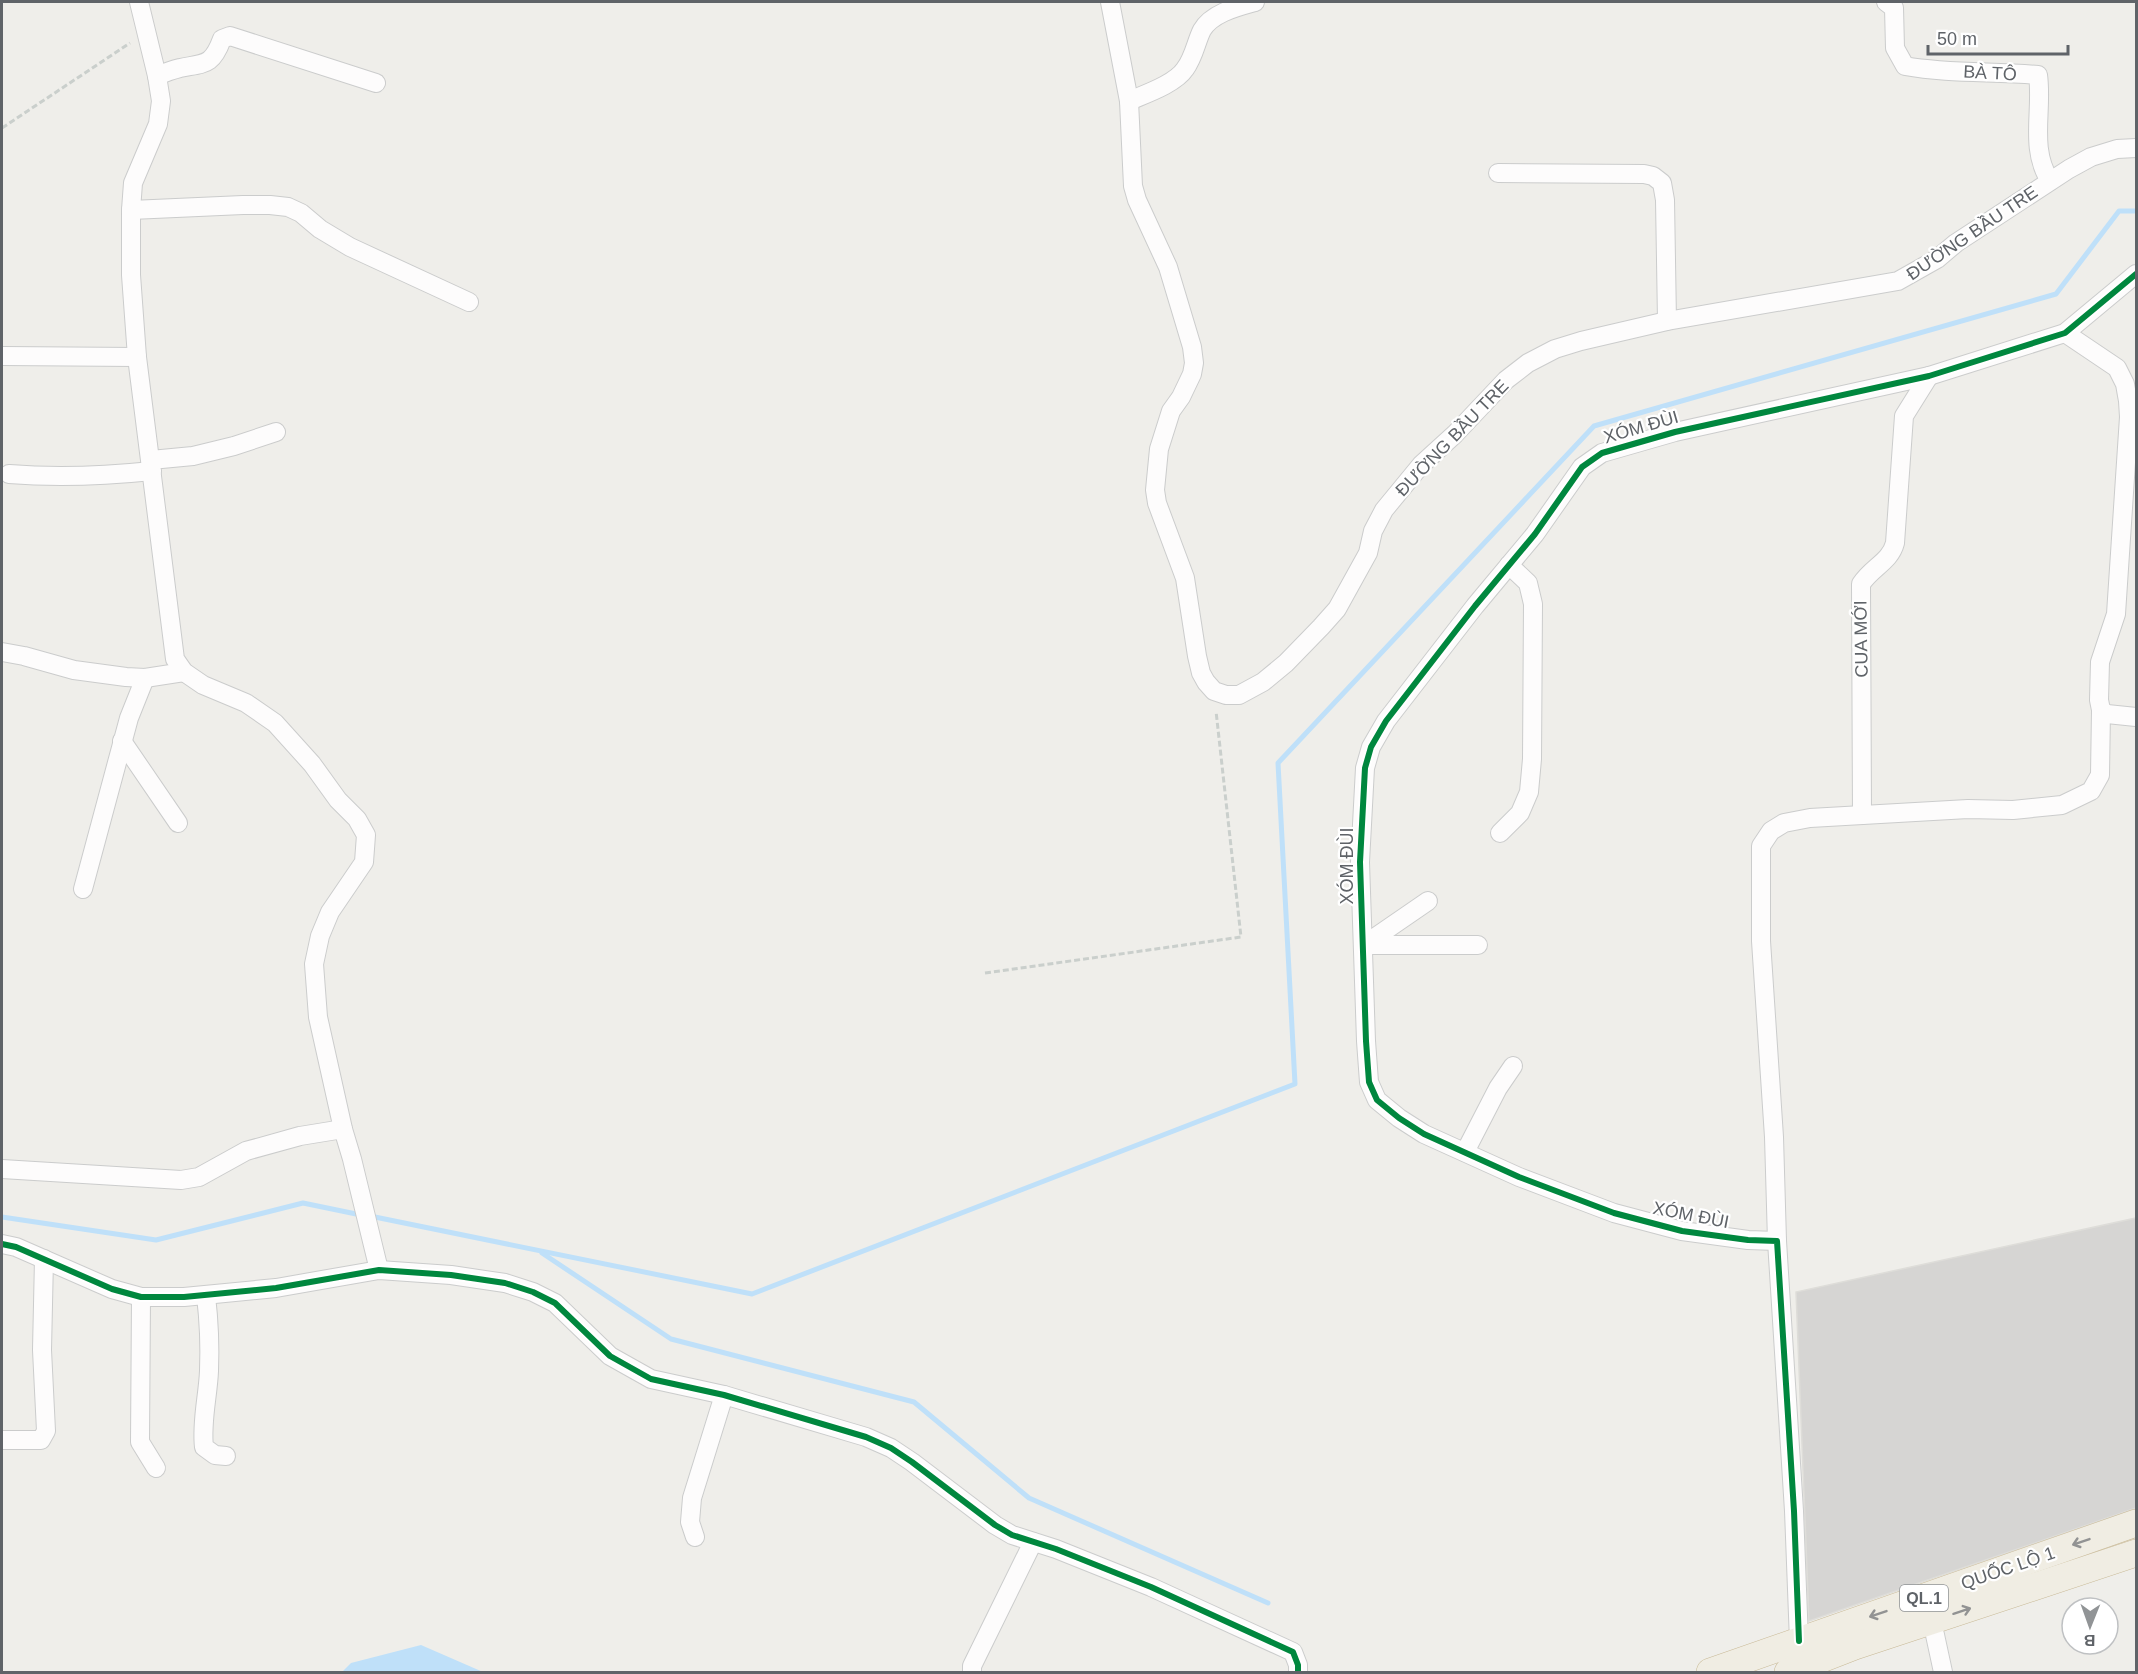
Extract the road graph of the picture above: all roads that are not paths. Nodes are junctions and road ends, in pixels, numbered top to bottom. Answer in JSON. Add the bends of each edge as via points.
{"nodes":[{"id":1,"x":139,"y":2,"type":"edge"},
{"id":2,"x":1110,"y":2,"type":"edge"},
{"id":3,"x":1255,"y":2,"type":"edge"},
{"id":4,"x":1886,"y":2,"type":"edge"},
{"id":5,"x":157,"y":76,"type":"junction"},
{"id":6,"x":376,"y":82,"type":"dead end"},
{"id":7,"x":1129,"y":101,"type":"junction"},
{"id":8,"x":2136,"y":148,"type":"edge"},
{"id":9,"x":1498,"y":173,"type":"dead end"},
{"id":10,"x":2050,"y":181,"type":"junction"},
{"id":11,"x":131,"y":210,"type":"junction"},
{"id":12,"x":2136,"y":274,"type":"edge"},
{"id":13,"x":469,"y":302,"type":"dead end"},
{"id":14,"x":1667,"y":321,"type":"junction"},
{"id":15,"x":2065,"y":333,"type":"junction"},
{"id":16,"x":2,"y":356,"type":"edge"},
{"id":17,"x":137,"y":357,"type":"junction"},
{"id":18,"x":1929,"y":375,"type":"junction"},
{"id":19,"x":276,"y":432,"type":"dead end"},
{"id":20,"x":151,"y":465,"type":"junction"},
{"id":21,"x":9,"y":474,"type":"dead end"},
{"id":22,"x":1509,"y":565,"type":"junction"},
{"id":23,"x":2,"y":652,"type":"edge"},
{"id":24,"x":184,"y":672,"type":"junction"},
{"id":25,"x":145,"y":678,"type":"junction"},
{"id":26,"x":2101,"y":710,"type":"junction"},
{"id":27,"x":2136,"y":717,"type":"edge"},
{"id":28,"x":122,"y":741,"type":"junction"},
{"id":29,"x":1862,"y":815,"type":"junction"},
{"id":30,"x":178,"y":823,"type":"dead end"},
{"id":31,"x":1500,"y":833,"type":"dead end"},
{"id":32,"x":83,"y":889,"type":"dead end"},
{"id":33,"x":1428,"y":901,"type":"dead end"},
{"id":34,"x":1364,"y":945,"type":"junction"},
{"id":35,"x":1478,"y":945,"type":"dead end"},
{"id":36,"x":1514,"y":1066,"type":"dead end"},
{"id":37,"x":343,"y":1129,"type":"junction"},
{"id":38,"x":1466,"y":1152,"type":"junction"},
{"id":39,"x":2,"y":1169,"type":"edge"},
{"id":40,"x":1777,"y":1241,"type":"junction"},
{"id":41,"x":2,"y":1244,"type":"edge"},
{"id":42,"x":44,"y":1259,"type":"junction"},
{"id":43,"x":379,"y":1270,"type":"junction"},
{"id":44,"x":206,"y":1296,"type":"junction"},
{"id":45,"x":141,"y":1297,"type":"junction"},
{"id":46,"x":724,"y":1395,"type":"junction"},
{"id":47,"x":2,"y":1440,"type":"edge"},
{"id":48,"x":226,"y":1456,"type":"dead end"},
{"id":49,"x":156,"y":1468,"type":"dead end"},
{"id":50,"x":2136,"y":1523,"type":"edge"},
{"id":51,"x":695,"y":1537,"type":"dead end"},
{"id":52,"x":1033,"y":1542,"type":"junction"},
{"id":53,"x":2136,"y":1553,"type":"edge"},
{"id":54,"x":1932,"y":1621,"type":"junction"},
{"id":55,"x":1798,"y":1641,"type":"junction"},
{"id":56,"x":972,"y":1672,"type":"edge"},
{"id":57,"x":1298,"y":1672,"type":"edge"},
{"id":58,"x":1710,"y":1672,"type":"edge"},
{"id":59,"x":1788,"y":1672,"type":"edge"},
{"id":60,"x":1942,"y":1672,"type":"edge"}],
"edges":[{"from":1,"to":5,"type":"street"},
{"from":2,"to":7,"type":"street"},
{"from":3,"to":7,"type":"street","via":[[1209,21],[1184,71]]},
{"from":4,"to":10,"type":"street","name":"BÀ TÔ","via":[[1894,8],[1895,48],[1905,66],[2038,75],[2039,152]]},
{"from":5,"to":6,"type":"street","via":[[208,63],[222,39],[230,36]]},
{"from":5,"to":11,"type":"street","via":[[158,124],[133,183]]},
{"from":7,"to":14,"type":"street","name":"ĐƯỜNG BẦU TRE","via":[[1133,186],[1176,289],[1194,363],[1164,429],[1156,465],[1157,503],[1185,578],[1202,673],[1214,691],[1239,695],[1263,682],[1321,627],[1337,609],[1368,554],[1373,531],[1384,510],[1421,465],[1506,380],[1554,349]]},
{"from":8,"to":10,"type":"street","name":"ĐƯỜNG BẦU TRE","via":[[2091,157]]},
{"from":9,"to":14,"type":"street","via":[[1612,173],[1653,176],[1662,183]]},
{"from":10,"to":14,"type":"street","name":"ĐƯỜNG BẦU TRE","via":[[1898,281]]},
{"from":11,"to":13,"type":"street","via":[[288,207],[350,247]]},
{"from":11,"to":17,"type":"street"},
{"from":12,"to":15,"type":"street","name":"XÓM ĐÙI"},
{"from":15,"to":18,"type":"street","name":"XÓM ĐÙI"},
{"from":15,"to":26,"type":"street","via":[[2117,368],[2128,401],[2116,614],[2100,662]]},
{"from":16,"to":17,"type":"street"},
{"from":17,"to":20,"type":"street"},
{"from":18,"to":22,"type":"street","name":"XÓM ĐÙI","via":[[1675,432],[1602,453],[1582,467]]},
{"from":18,"to":29,"type":"street","name":"CUA MỚI","via":[[1904,416],[1892,555],[1861,584]]},
{"from":19,"to":20,"type":"street"},
{"from":20,"to":21,"type":"street","via":[[81,477]]},
{"from":20,"to":24,"type":"street","via":[[175,659]]},
{"from":22,"to":31,"type":"street","via":[[1528,583],[1533,604],[1532,759],[1525,803]]},
{"from":22,"to":34,"type":"street","name":"XÓM ĐÙI","via":[[1386,721],[1371,747],[1365,768],[1360,862]]},
{"from":23,"to":25,"type":"street","via":[[74,670]]},
{"from":24,"to":25,"type":"street"},
{"from":24,"to":37,"type":"street","via":[[202,685],[246,703],[275,723],[357,819],[366,836],[364,862],[330,912],[314,964],[318,1017]]},
{"from":25,"to":28,"type":"street"},
{"from":26,"to":27,"type":"street"},
{"from":26,"to":29,"type":"street","via":[[2100,775],[2091,791],[2062,805]]},
{"from":28,"to":30,"type":"street"},
{"from":28,"to":32,"type":"street"},
{"from":29,"to":40,"type":"street","via":[[1784,823],[1771,831],[1761,846],[1761,941]]},
{"from":33,"to":34,"type":"street"},
{"from":34,"to":35,"type":"street"},
{"from":34,"to":38,"type":"street","name":"XÓM ĐÙI","via":[[1369,1082],[1377,1100],[1424,1134]]},
{"from":36,"to":38,"type":"street","via":[[1498,1088]]},
{"from":37,"to":39,"type":"street","via":[[246,1151],[199,1177],[181,1180]]},
{"from":37,"to":43,"type":"street"},
{"from":38,"to":40,"type":"street","name":"XÓM ĐÙI","via":[[1614,1213],[1682,1231]]},
{"from":40,"to":55,"type":"street"},
{"from":41,"to":42,"type":"street"},
{"from":42,"to":45,"type":"street","via":[[112,1289]]},
{"from":42,"to":47,"type":"street","via":[[42,1350],[46,1431],[41,1440]]},
{"from":43,"to":44,"type":"street"},
{"from":43,"to":46,"type":"street","via":[[472,1278],[533,1292],[555,1303],[610,1356],[632,1370],[651,1379]]},
{"from":44,"to":45,"type":"street"},
{"from":44,"to":48,"type":"street","via":[[210,1339],[204,1447],[215,1455]]},
{"from":45,"to":49,"type":"street","via":[[140,1442]]},
{"from":46,"to":51,"type":"street","via":[[692,1498],[690,1522]]},
{"from":46,"to":52,"type":"street","via":[[891,1448],[995,1524]]},
{"from":50,"to":55,"type":"highway","name":"QUỐC LỘ 1","number":"QL.1","one_way":true},
{"from":52,"to":56,"type":"street"},
{"from":52,"to":57,"type":"street","via":[[1151,1587],[1293,1652]]},
{"from":54,"to":53,"type":"highway","name":"QUỐC LỘ 1","number":"QL.1","one_way":true},
{"from":54,"to":59,"type":"highway","name":"QUỐC LỘ 1","number":"QL.1"},
{"from":54,"to":60,"type":"street"},
{"from":55,"to":58,"type":"highway","name":"QUỐC LỘ 1","number":"QL.1"}]}
